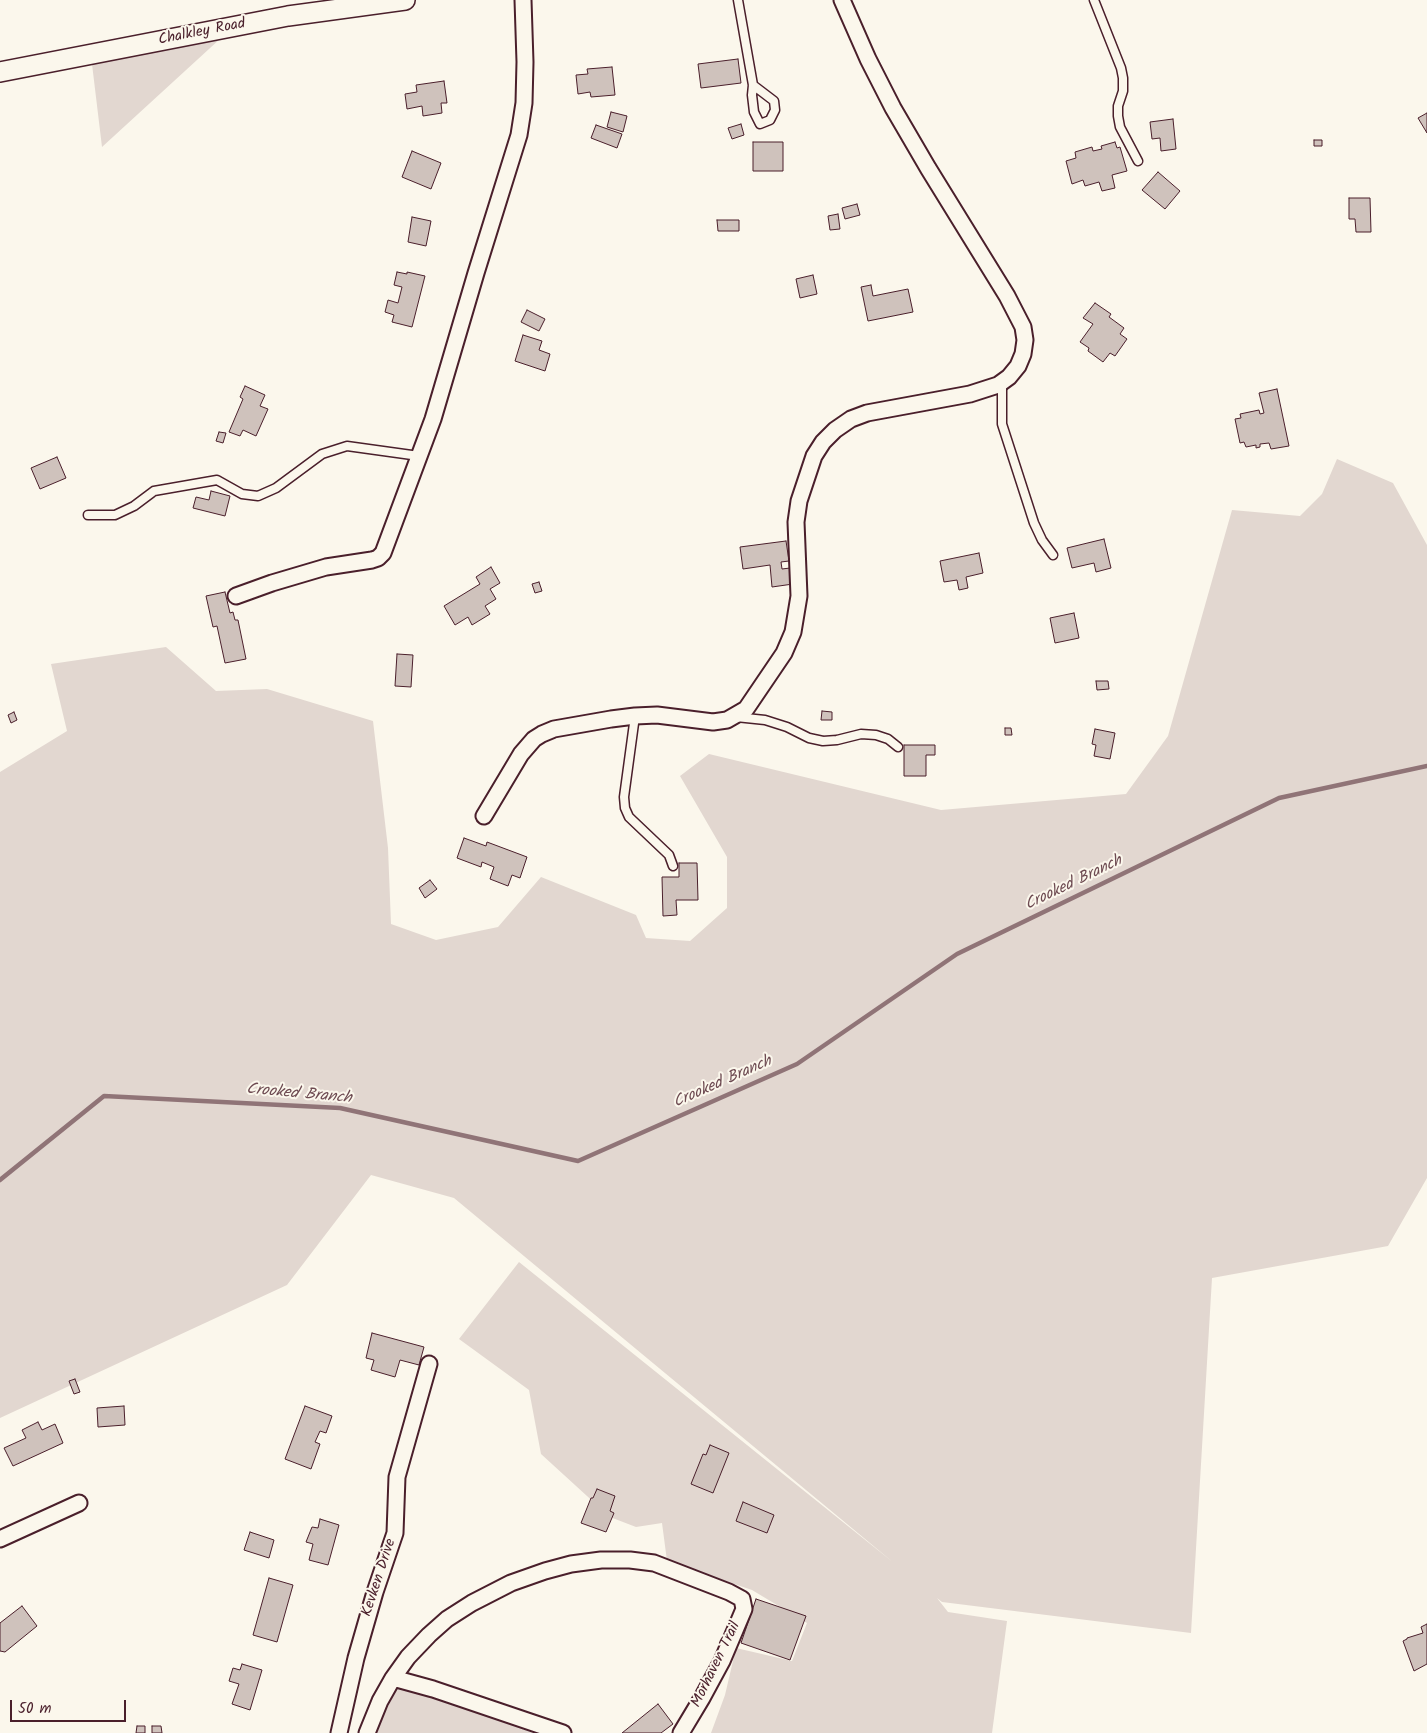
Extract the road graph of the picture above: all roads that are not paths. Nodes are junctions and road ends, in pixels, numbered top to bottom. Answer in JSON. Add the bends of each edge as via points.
{"nodes":[{"id":1,"x":405,"y":0,"type":"edge"},
{"id":2,"x":523,"y":0,"type":"edge"},
{"id":3,"x":738,"y":0,"type":"edge"},
{"id":4,"x":842,"y":0,"type":"edge"},
{"id":5,"x":1094,"y":0,"type":"edge"},
{"id":6,"x":0,"y":72,"type":"edge"},
{"id":7,"x":753,"y":85,"type":"junction"},
{"id":8,"x":1138,"y":161,"type":"dead end"},
{"id":9,"x":1002,"y":382,"type":"junction"},
{"id":10,"x":419,"y":456,"type":"junction"},
{"id":11,"x":88,"y":515,"type":"dead end"},
{"id":12,"x":1054,"y":555,"type":"dead end"},
{"id":13,"x":236,"y":596,"type":"dead end"},
{"id":14,"x":635,"y":716,"type":"junction"},
{"id":15,"x":735,"y":716,"type":"junction"},
{"id":16,"x":898,"y":747,"type":"dead end"},
{"id":17,"x":484,"y":816,"type":"dead end"},
{"id":18,"x":672,"y":866,"type":"dead end"},
{"id":19,"x":429,"y":1364,"type":"dead end"},
{"id":20,"x":79,"y":1503,"type":"dead end"},
{"id":21,"x":0,"y":1540,"type":"edge"},
{"id":22,"x":393,"y":1678,"type":"junction"},
{"id":23,"x":339,"y":1733,"type":"edge"},
{"id":24,"x":367,"y":1733,"type":"edge"},
{"id":25,"x":563,"y":1733,"type":"edge"},
{"id":26,"x":681,"y":1733,"type":"edge"}],
"edges":[{"from":1,"to":6,"type":"street","name":"Chalkley Road","via":[[288,16]]},
{"from":2,"to":10,"type":"street","via":[[526,62],[519,135]]},
{"from":3,"to":7,"type":"lane"},
{"from":4,"to":9,"type":"street","via":[[893,108],[1023,326],[1023,354],[1018,366]]},
{"from":5,"to":8,"type":"lane","via":[[1121,68],[1120,127]]},
{"from":7,"to":7,"type":"lane","via":[[774,101],[775,110],[770,120],[760,124],[754,112]]},
{"from":9,"to":12,"type":"lane","via":[[1002,424],[1034,523]]},
{"from":9,"to":15,"type":"street","via":[[965,395],[867,413],[846,422],[823,442],[814,456],[799,501],[796,522],[800,596],[793,632],[784,653],[746,709]]},
{"from":10,"to":11,"type":"lane","via":[[346,446],[322,454],[276,488],[258,496],[242,494],[217,480],[154,491],[115,515]]},
{"from":10,"to":13,"type":"street","via":[[383,553],[378,558],[326,567]]},
{"from":14,"to":15,"type":"street","via":[[658,715],[713,722]]},
{"from":14,"to":17,"type":"street","via":[[554,729],[534,739],[521,754]]},
{"from":14,"to":18,"type":"lane","via":[[625,808],[629,817],[669,855]]},
{"from":15,"to":16,"type":"lane","via":[[765,720],[823,741],[861,734],[876,735]]},
{"from":19,"to":23,"type":"street","name":"Kevken Drive","via":[[396,1477],[395,1533],[374,1592]]},
{"from":20,"to":21,"type":"street"},
{"from":22,"to":24,"type":"street","name":"Morhaven Trail"},
{"from":22,"to":25,"type":"street"},
{"from":22,"to":26,"type":"street","name":"Morhaven Trail","via":[[408,1657],[448,1619],[511,1584],[571,1564],[601,1560],[654,1563],[729,1592],[742,1599],[744,1604],[722,1661]]}]}
